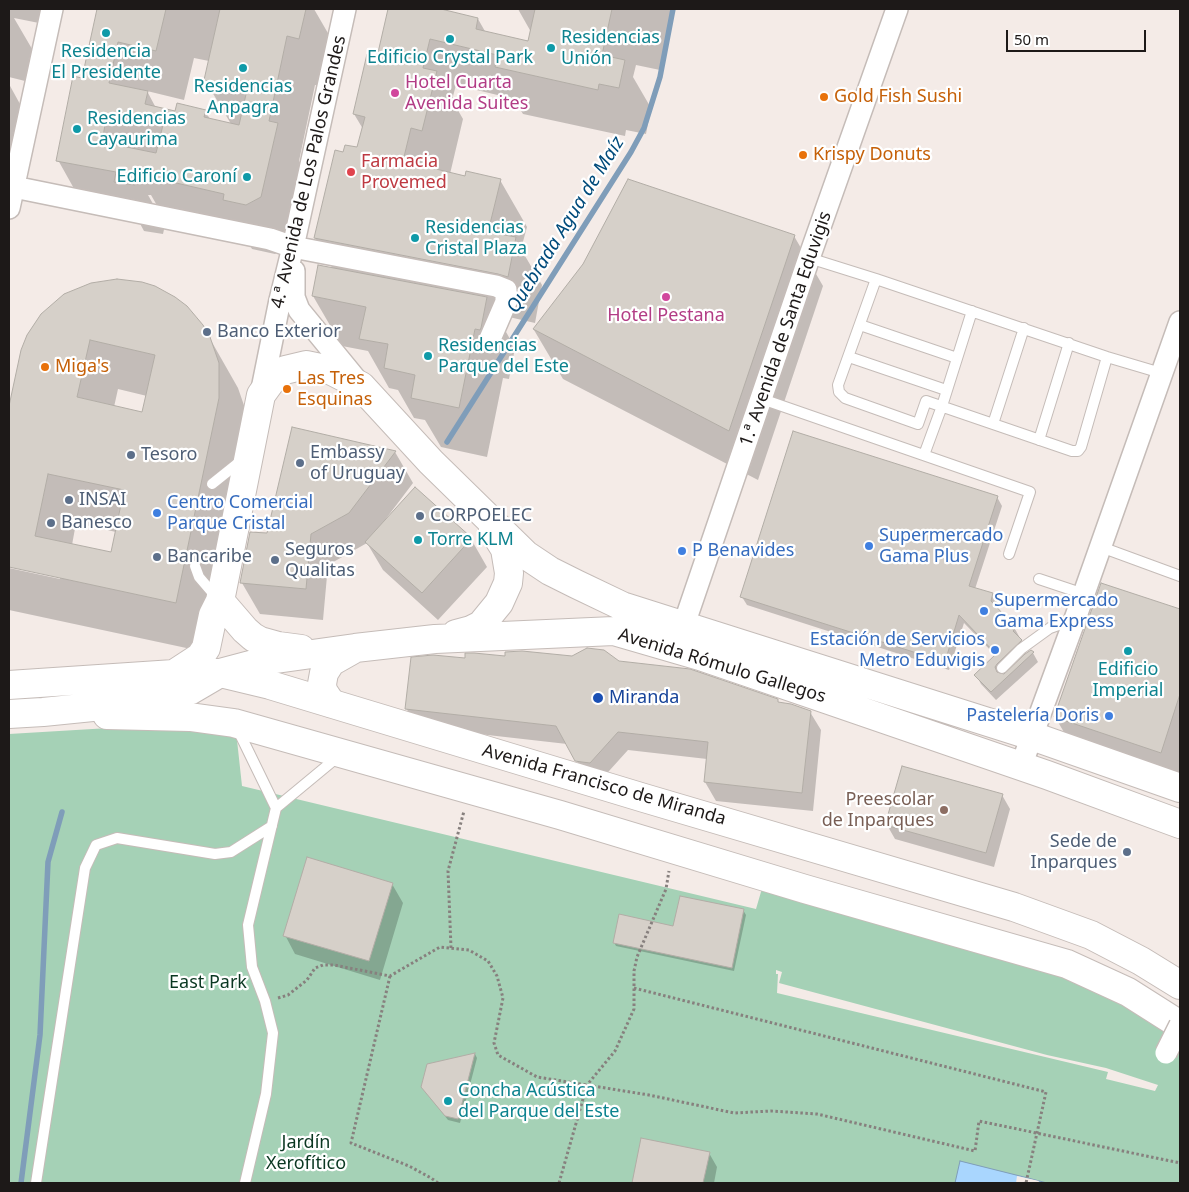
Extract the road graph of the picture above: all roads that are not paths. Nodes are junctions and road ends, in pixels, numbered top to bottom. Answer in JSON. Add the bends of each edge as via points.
{"nodes":[{"id":1,"x":52,"y":9,"type":"edge"},
{"id":2,"x":345,"y":9,"type":"edge"},
{"id":3,"x":897,"y":9,"type":"edge"},
{"id":4,"x":11,"y":186,"type":"edge"},
{"id":5,"x":9,"y":208,"type":"edge"},
{"id":6,"x":293,"y":247,"type":"junction"},
{"id":7,"x":809,"y":258,"type":"junction"},
{"id":8,"x":876,"y":278,"type":"junction"},
{"id":9,"x":972,"y":311,"type":"junction"},
{"id":10,"x":1180,"y":322,"type":"edge"},
{"id":11,"x":860,"y":325,"type":"junction"},
{"id":12,"x":1024,"y":328,"type":"junction"},
{"id":13,"x":490,"y":339,"type":"dead end"},
{"id":14,"x":1069,"y":342,"type":"junction"},
{"id":15,"x":849,"y":357,"type":"junction"},
{"id":16,"x":1108,"y":357,"type":"junction"},
{"id":17,"x":957,"y":358,"type":"junction"},
{"id":18,"x":1162,"y":373,"type":"junction"},
{"id":19,"x":361,"y":386,"type":"junction"},
{"id":20,"x":946,"y":390,"type":"junction"},
{"id":21,"x":261,"y":395,"type":"junction"},
{"id":22,"x":762,"y":399,"type":"junction"},
{"id":23,"x":942,"y":406,"type":"junction"},
{"id":24,"x":993,"y":424,"type":"junction"},
{"id":25,"x":1039,"y":440,"type":"junction"},
{"id":26,"x":248,"y":455,"type":"junction"},
{"id":27,"x":924,"y":455,"type":"junction"},
{"id":28,"x":212,"y":484,"type":"dead end"},
{"id":29,"x":471,"y":502,"type":"junction"},
{"id":30,"x":1101,"y":547,"type":"junction"},
{"id":31,"x":1009,"y":554,"type":"dead end"},
{"id":32,"x":196,"y":566,"type":"dead end"},
{"id":33,"x":1180,"y":576,"type":"edge"},
{"id":34,"x":1039,"y":579,"type":"dead end"},
{"id":35,"x":1084,"y":594,"type":"junction"},
{"id":36,"x":220,"y":601,"type":"junction"},
{"id":37,"x":1075,"y":619,"type":"junction"},
{"id":38,"x":680,"y":637,"type":"junction"},
{"id":39,"x":435,"y":639,"type":"junction"},
{"id":40,"x":355,"y":648,"type":"junction"},
{"id":41,"x":1002,"y":668,"type":"dead end"},
{"id":42,"x":220,"y":673,"type":"junction"},
{"id":43,"x":174,"y":674,"type":"junction"},
{"id":44,"x":9,"y":685,"type":"edge"},
{"id":45,"x":331,"y":703,"type":"junction"},
{"id":46,"x":43,"y":712,"type":"junction"},
{"id":47,"x":9,"y":714,"type":"edge"},
{"id":48,"x":234,"y":723,"type":"junction"},
{"id":49,"x":1032,"y":736,"type":"junction"},
{"id":50,"x":343,"y":753,"type":"junction"},
{"id":51,"x":1020,"y":766,"type":"junction"},
{"id":52,"x":1180,"y":788,"type":"edge"},
{"id":53,"x":276,"y":808,"type":"junction"},
{"id":54,"x":1180,"y":824,"type":"edge"},
{"id":55,"x":272,"y":826,"type":"junction"},
{"id":56,"x":1180,"y":985,"type":"edge"},
{"id":57,"x":1180,"y":1025,"type":"edge"},
{"id":58,"x":1166,"y":1052,"type":"dead end"},
{"id":59,"x":36,"y":1183,"type":"edge"},
{"id":60,"x":245,"y":1183,"type":"edge"}],
"edges":[{"from":1,"to":4,"type":"street"},
{"from":2,"to":6,"type":"street","name":"4.ª Avenida de Los Palos Grandes"},
{"from":3,"to":7,"type":"street","name":"1.ª Avenida de Santa Eduvigis"},
{"from":4,"to":5,"type":"street"},
{"from":4,"to":6,"type":"street","via":[[270,239]]},
{"from":6,"to":13,"type":"street","via":[[506,290],[506,302]]},
{"from":6,"to":19,"type":"street","via":[[294,297],[299,310]]},
{"from":6,"to":21,"type":"street","name":"4.ª Avenida de Los Palos Grandes"},
{"from":7,"to":8,"type":"lane"},
{"from":7,"to":22,"type":"street","name":"1.ª Avenida de Santa Eduvigis"},
{"from":8,"to":9,"type":"lane"},
{"from":8,"to":11,"type":"lane"},
{"from":9,"to":12,"type":"lane"},
{"from":9,"to":17,"type":"lane"},
{"from":10,"to":18,"type":"street"},
{"from":11,"to":15,"type":"lane"},
{"from":11,"to":17,"type":"lane"},
{"from":12,"to":14,"type":"lane"},
{"from":12,"to":24,"type":"lane"},
{"from":14,"to":16,"type":"lane"},
{"from":14,"to":25,"type":"lane"},
{"from":15,"to":20,"type":"lane"},
{"from":15,"to":23,"type":"lane","via":[[838,385],[845,398],[918,424],[926,401]]},
{"from":16,"to":18,"type":"lane"},
{"from":16,"to":25,"type":"lane","via":[[1078,451]]},
{"from":17,"to":20,"type":"lane"},
{"from":18,"to":30,"type":"street"},
{"from":19,"to":21,"type":"main road","name":"4.ª Avenida de Los Palos Grandes","via":[[330,370],[306,365],[285,370],[274,377]]},
{"from":19,"to":29,"type":"main road","name":"Avenida Rómulo Gallegos"},
{"from":20,"to":23,"type":"lane"},
{"from":21,"to":26,"type":"main road","name":"4.ª Avenida de Los Palos Grandes"},
{"from":22,"to":27,"type":"lane"},
{"from":22,"to":38,"type":"street","name":"1.ª Avenida de Santa Eduvigis"},
{"from":23,"to":24,"type":"lane"},
{"from":23,"to":27,"type":"lane"},
{"from":24,"to":25,"type":"lane"},
{"from":26,"to":28,"type":"lane"},
{"from":26,"to":36,"type":"main road","name":"4.ª Avenida de Los Palos Grandes"},
{"from":27,"to":31,"type":"lane","via":[[1030,492]]},
{"from":29,"to":38,"type":"main road","name":"Avenida Rómulo Gallegos","via":[[526,554],[550,571]]},
{"from":29,"to":39,"type":"main road","via":[[505,549],[508,583],[499,603],[481,625]]},
{"from":30,"to":33,"type":"lane"},
{"from":30,"to":35,"type":"street"},
{"from":32,"to":36,"type":"lane","via":[[200,577]]},
{"from":34,"to":35,"type":"lane"},
{"from":35,"to":37,"type":"street"},
{"from":36,"to":40,"type":"main road","via":[[245,630],[260,641],[304,649]]},
{"from":36,"to":43,"type":"main road","name":"4.ª Avenida de Los Palos Grandes","via":[[213,615],[206,648],[193,663]]},
{"from":37,"to":41,"type":"lane","via":[[1050,628]]},
{"from":37,"to":49,"type":"street"},
{"from":38,"to":39,"type":"main road","name":"Avenida Rómulo Gallegos","via":[[614,631]]},
{"from":38,"to":49,"type":"main road","name":"Avenida Rómulo Gallegos"},
{"from":38,"to":51,"type":"main road","name":"Avenida Rómulo Gallegos"},
{"from":39,"to":40,"type":"main road","name":"Avenida Rómulo Gallegos"},
{"from":40,"to":42,"type":"main road","name":"Avenida Rómulo Gallegos","via":[[269,660]]},
{"from":40,"to":45,"type":"main road","via":[[331,662],[324,673],[323,691]]},
{"from":42,"to":43,"type":"main road","name":"Avenida Francisco de Miranda"},
{"from":42,"to":45,"type":"main road","name":"Avenida Francisco de Miranda"},
{"from":42,"to":46,"type":"main road","name":"Avenida Rómulo Gallegos","via":[[191,690],[162,700]]},
{"from":43,"to":44,"type":"main road","name":"Avenida Francisco de Miranda"},
{"from":45,"to":56,"type":"main road","name":"Avenida Francisco de Miranda","via":[[1014,907],[1091,935]]},
{"from":46,"to":47,"type":"main road"},
{"from":46,"to":48,"type":"main road","via":[[190,717]]},
{"from":48,"to":50,"type":"main road"},
{"from":48,"to":53,"type":"lane"},
{"from":49,"to":51,"type":"street"},
{"from":49,"to":52,"type":"main road","name":"Avenida Rómulo Gallegos"},
{"from":50,"to":53,"type":"lane"},
{"from":50,"to":57,"type":"main road","via":[[1067,964],[1128,992]]},
{"from":51,"to":54,"type":"main road","name":"Avenida Rómulo Gallegos"},
{"from":53,"to":55,"type":"lane"},
{"from":55,"to":59,"type":"lane","via":[[231,852],[215,854],[117,838],[96,845],[85,868]]},
{"from":55,"to":60,"type":"lane","via":[[248,925],[252,967],[273,1033],[266,1094]]},
{"from":57,"to":58,"type":"street","bridge":true}]}
